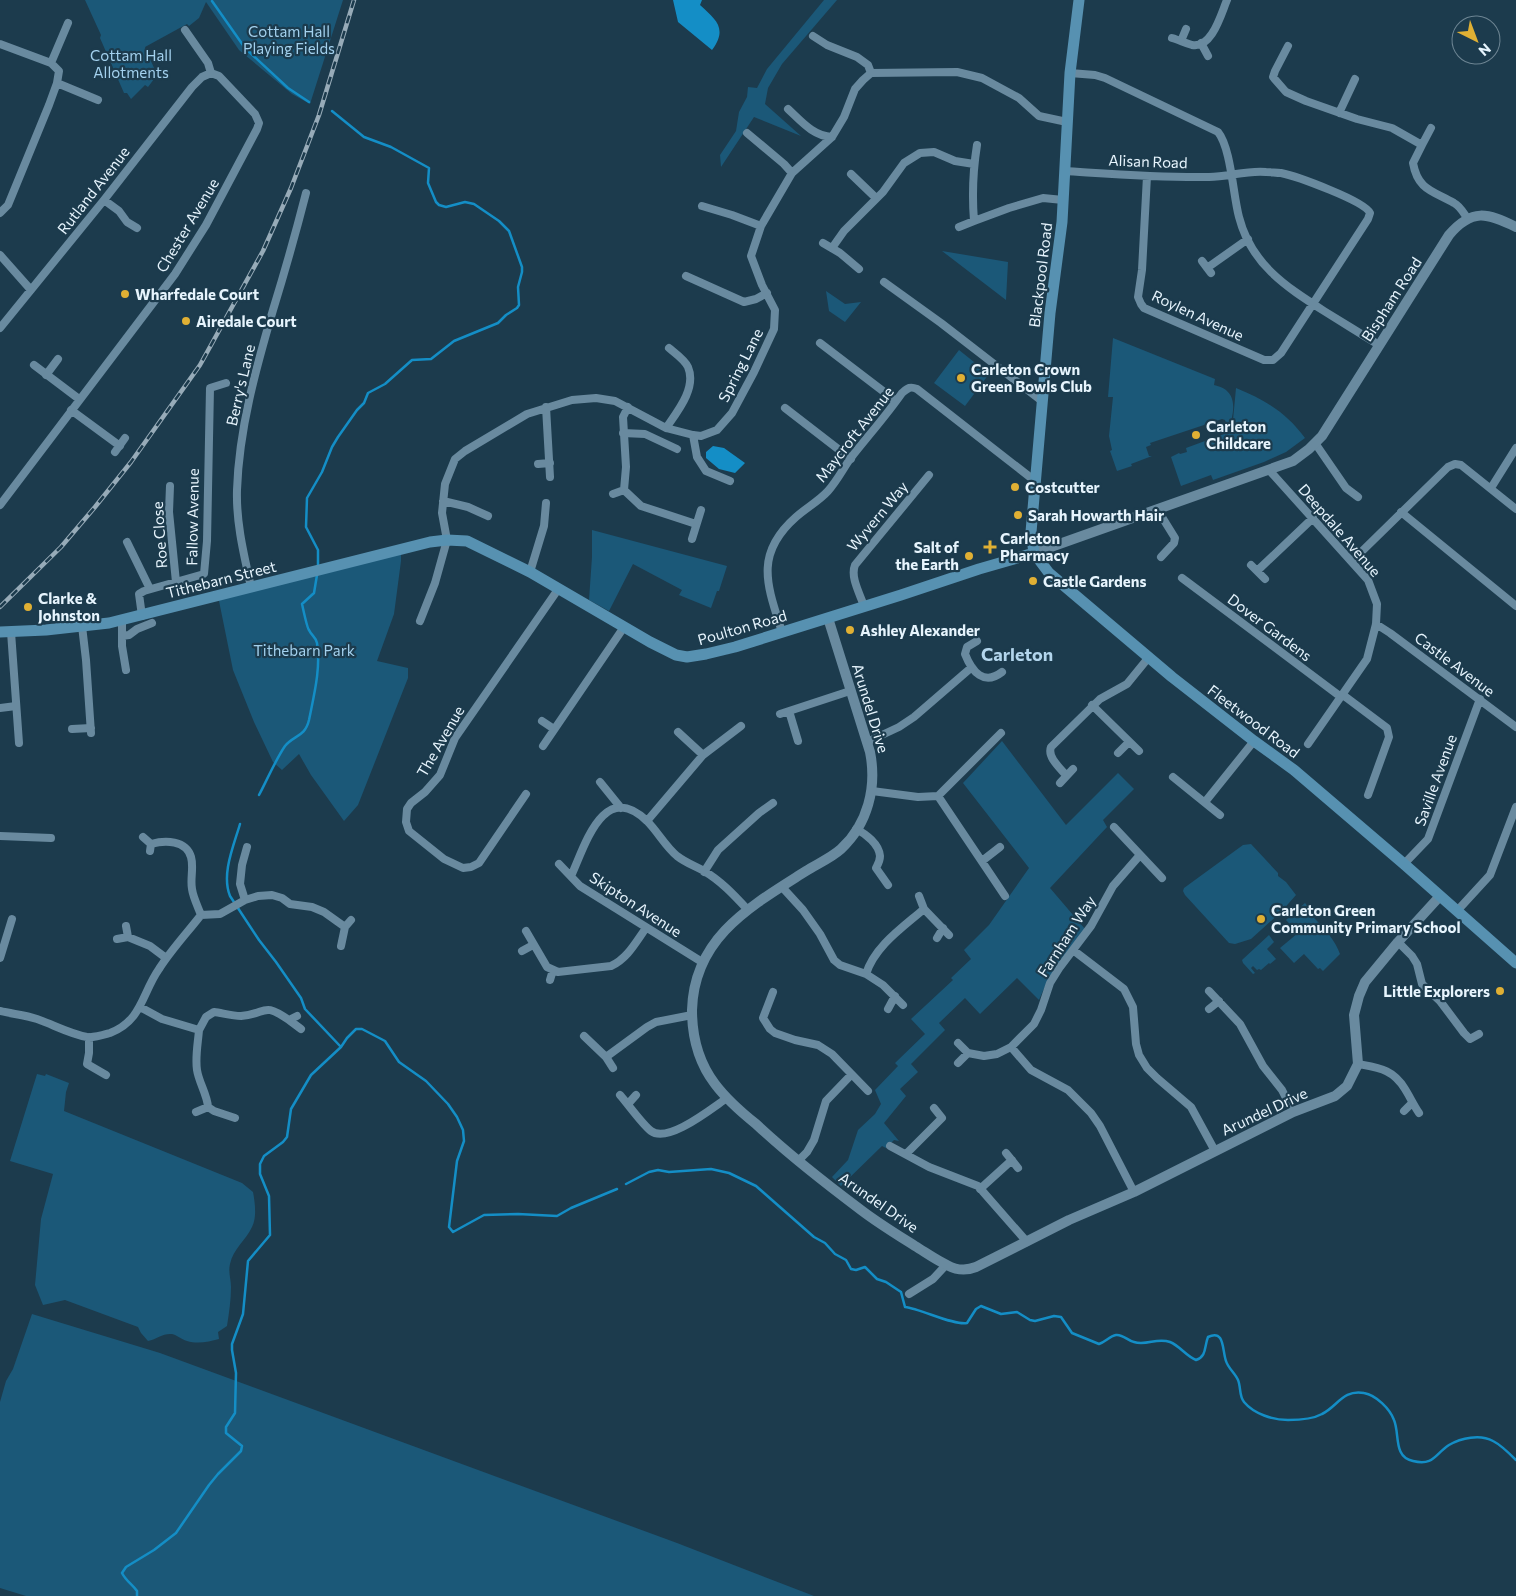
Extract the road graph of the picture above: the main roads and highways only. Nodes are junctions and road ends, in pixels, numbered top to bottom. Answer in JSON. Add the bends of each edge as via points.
{"nodes":[{"id":1,"x":1079,"y":0,"type":"edge"},
{"id":2,"x":448,"y":540,"type":"joint"},
{"id":3,"x":1034,"y":553,"type":"junction"},
{"id":4,"x":5,"y":632,"type":"edge"},
{"id":5,"x":1516,"y":963,"type":"edge"}],
"edges":[{"from":1,"to":3,"type":"main road","name":"Blackpool Road","via":[[1030,532]]},
{"from":2,"to":3,"type":"main road","name":"Poulton Road","via":[[467,541],[559,588],[650,642],[676,655],[687,656],[735,647]]},
{"from":2,"to":4,"type":"main road","name":"Tithebarn Street","via":[[109,623]]},
{"from":3,"to":5,"type":"main road","name":"Fleetwood Road","via":[[1050,573],[1172,677],[1294,770]]}]}
